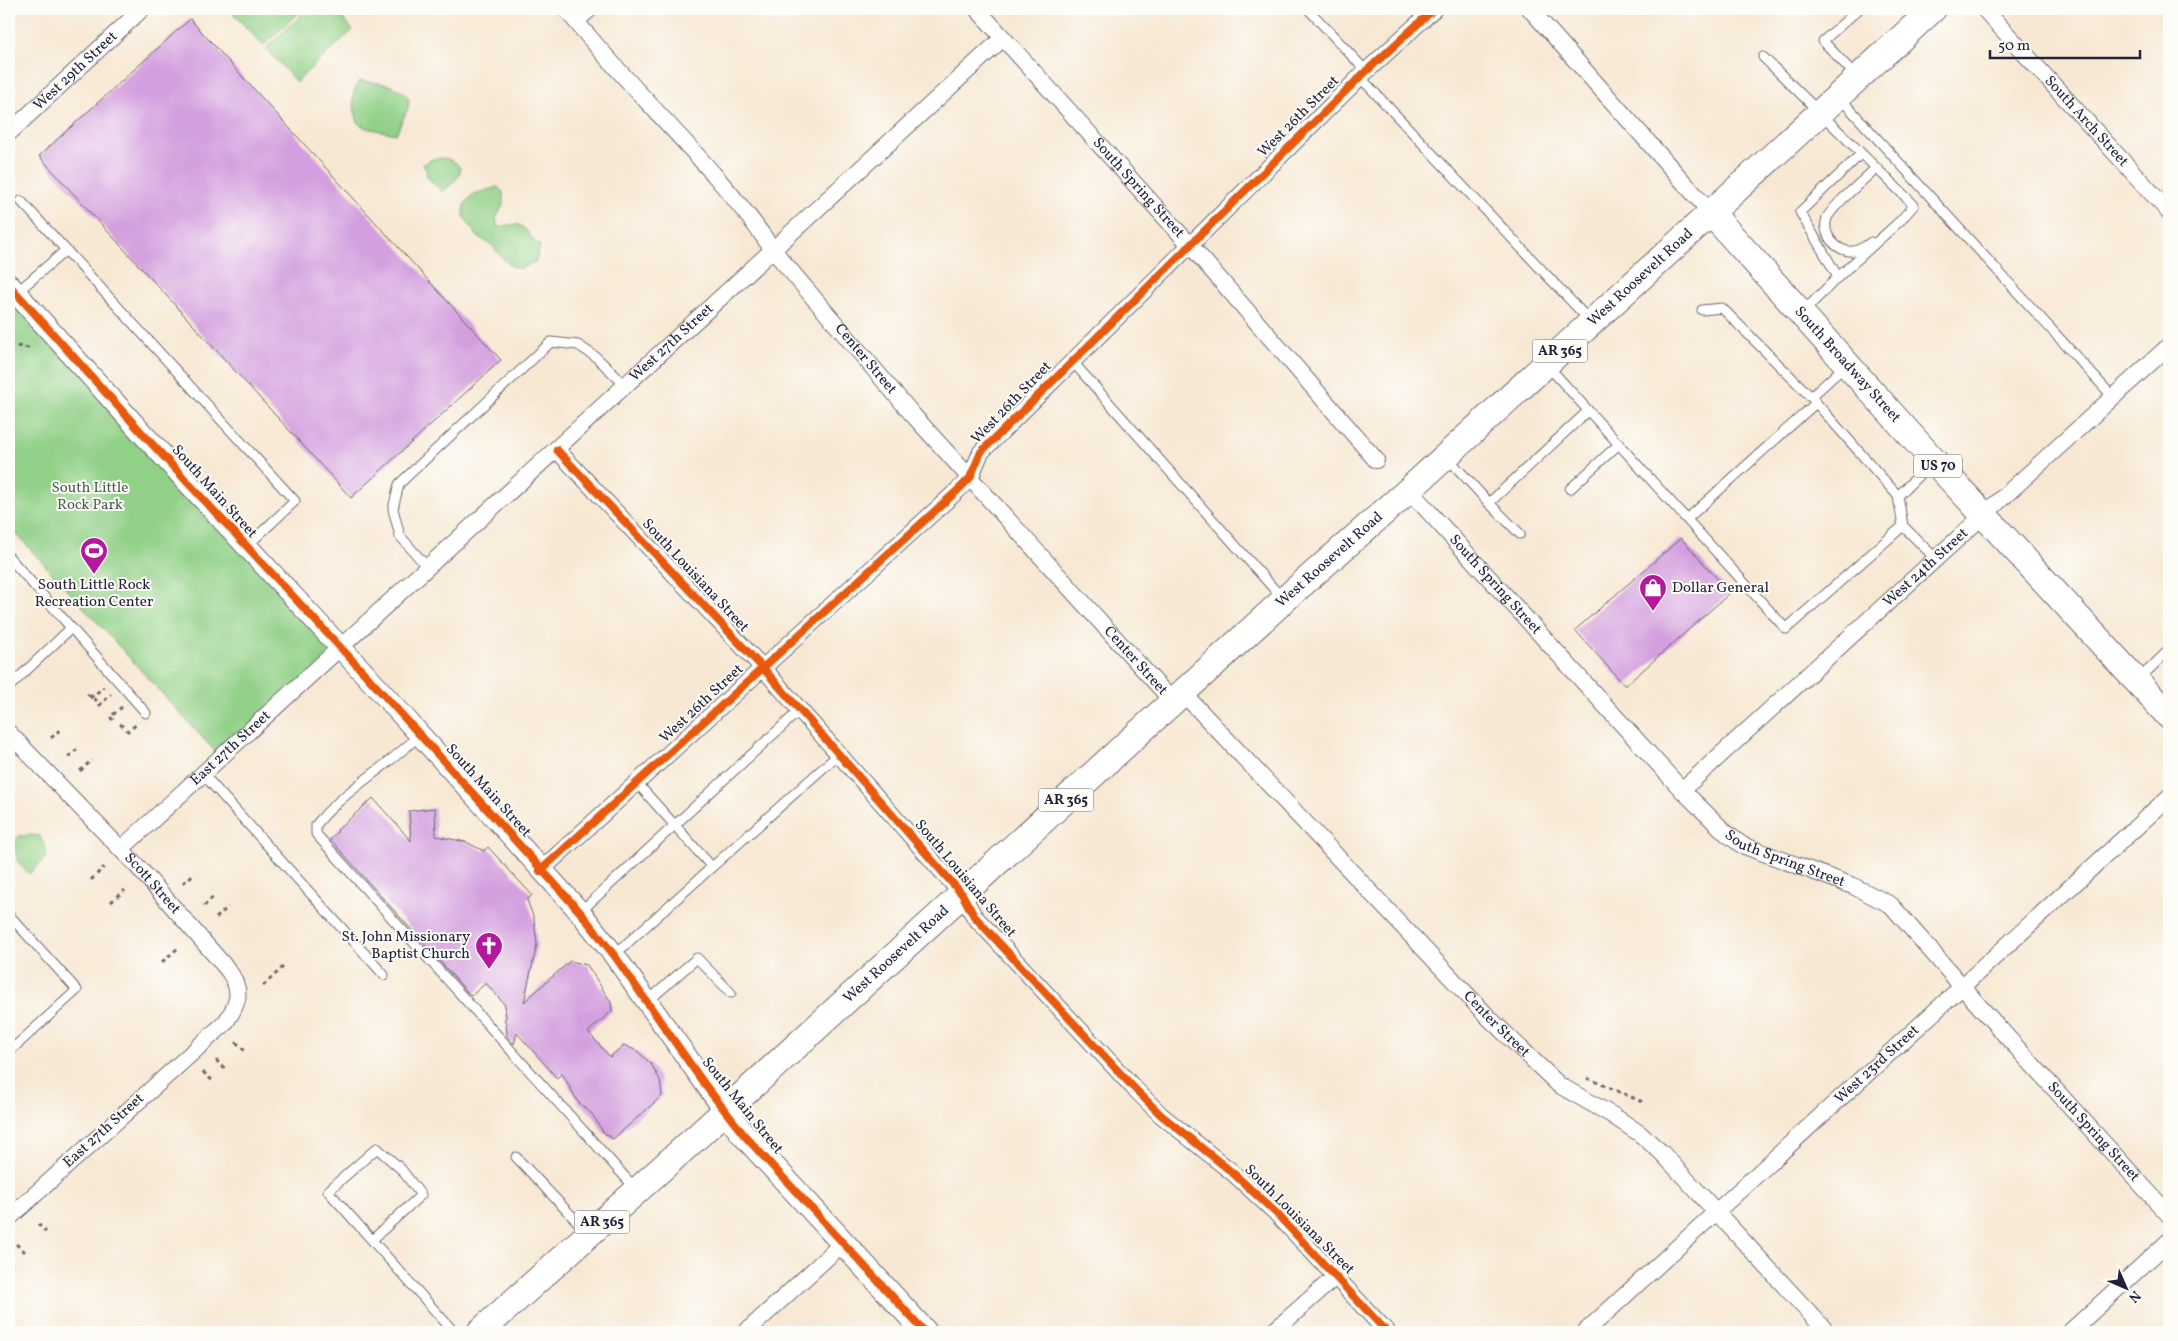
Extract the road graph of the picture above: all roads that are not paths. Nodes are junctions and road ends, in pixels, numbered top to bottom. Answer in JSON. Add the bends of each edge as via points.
{"nodes":[{"id":1,"x":142,"y":9,"type":"edge"},
{"id":2,"x":590,"y":9,"type":"edge"},
{"id":3,"x":977,"y":9,"type":"edge"},
{"id":4,"x":1308,"y":9,"type":"edge"},
{"id":5,"x":1434,"y":9,"type":"edge"},
{"id":6,"x":1530,"y":9,"type":"edge"},
{"id":7,"x":1859,"y":9,"type":"edge"},
{"id":8,"x":1984,"y":9,"type":"edge"},
{"id":9,"x":1925,"y":11,"type":"edge"},
{"id":10,"x":571,"y":15,"type":"edge"},
{"id":11,"x":1003,"y":38,"type":"junction"},
{"id":12,"x":1763,"y":57,"type":"dead end"},
{"id":13,"x":1363,"y":74,"type":"junction"},
{"id":14,"x":1858,"y":77,"type":"junction"},
{"id":15,"x":1838,"y":95,"type":"junction"},
{"id":16,"x":1818,"y":113,"type":"junction"},
{"id":17,"x":9,"y":132,"type":"edge"},
{"id":18,"x":1861,"y":154,"type":"junction"},
{"id":19,"x":1876,"y":168,"type":"junction"},
{"id":20,"x":1926,"y":193,"type":"junction"},
{"id":21,"x":21,"y":202,"type":"dead end"},
{"id":22,"x":1914,"y":206,"type":"junction"},
{"id":23,"x":2169,"y":212,"type":"edge"},
{"id":24,"x":1711,"y":213,"type":"junction"},
{"id":25,"x":1901,"y":220,"type":"junction"},
{"id":26,"x":1190,"y":244,"type":"junction"},
{"id":27,"x":66,"y":250,"type":"junction"},
{"id":28,"x":773,"y":250,"type":"junction"},
{"id":29,"x":1838,"y":277,"type":"junction"},
{"id":30,"x":12,"y":289,"type":"edge"},
{"id":31,"x":1702,"y":310,"type":"dead end"},
{"id":32,"x":1802,"y":313,"type":"junction"},
{"id":33,"x":1591,"y":322,"type":"junction"},
{"id":34,"x":2169,"y":346,"type":"edge"},
{"id":35,"x":1072,"y":361,"type":"junction"},
{"id":36,"x":1546,"y":364,"type":"junction"},
{"id":37,"x":1847,"y":364,"type":"junction"},
{"id":38,"x":626,"y":386,"type":"junction"},
{"id":39,"x":2113,"y":397,"type":"junction"},
{"id":40,"x":1813,"y":400,"type":"junction"},
{"id":41,"x":1588,"y":411,"type":"junction"},
{"id":42,"x":1619,"y":444,"type":"junction"},
{"id":43,"x":557,"y":450,"type":"junction"},
{"id":44,"x":1445,"y":455,"type":"junction"},
{"id":45,"x":1376,"y":460,"type":"dead end"},
{"id":46,"x":1934,"y":461,"type":"junction"},
{"id":47,"x":970,"y":478,"type":"junction"},
{"id":48,"x":1570,"y":489,"type":"dead end"},
{"id":49,"x":1409,"y":490,"type":"junction"},
{"id":50,"x":1898,"y":496,"type":"junction"},
{"id":51,"x":1489,"y":503,"type":"junction"},
{"id":52,"x":1985,"y":515,"type":"junction"},
{"id":53,"x":1687,"y":519,"type":"junction"},
{"id":54,"x":1903,"y":526,"type":"junction"},
{"id":55,"x":1520,"y":534,"type":"dead end"},
{"id":56,"x":246,"y":547,"type":"junction"},
{"id":57,"x":9,"y":557,"type":"edge"},
{"id":58,"x":1936,"y":560,"type":"junction"},
{"id":59,"x":428,"y":568,"type":"junction"},
{"id":60,"x":1284,"y":600,"type":"junction"},
{"id":61,"x":72,"y":628,"type":"junction"},
{"id":62,"x":340,"y":649,"type":"junction"},
{"id":63,"x":2169,"y":650,"type":"edge"},
{"id":64,"x":762,"y":668,"type":"junction"},
{"id":65,"x":2138,"y":680,"type":"junction"},
{"id":66,"x":9,"y":687,"type":"edge"},
{"id":67,"x":1178,"y":698,"type":"junction"},
{"id":68,"x":800,"y":710,"type":"junction"},
{"id":69,"x":146,"y":713,"type":"dead end"},
{"id":70,"x":2169,"y":716,"type":"edge"},
{"id":71,"x":9,"y":733,"type":"edge"},
{"id":72,"x":419,"y":735,"type":"junction"},
{"id":73,"x":839,"y":754,"type":"junction"},
{"id":74,"x":202,"y":774,"type":"junction"},
{"id":75,"x":637,"y":783,"type":"junction"},
{"id":76,"x":1682,"y":790,"type":"junction"},
{"id":77,"x":2169,"y":798,"type":"edge"},
{"id":78,"x":676,"y":824,"type":"junction"},
{"id":79,"x":121,"y":849,"type":"junction"},
{"id":80,"x":712,"y":867,"type":"junction"},
{"id":81,"x":540,"y":871,"type":"junction"},
{"id":82,"x":962,"y":894,"type":"junction"},
{"id":83,"x":580,"y":912,"type":"junction"},
{"id":84,"x":9,"y":915,"type":"edge"},
{"id":85,"x":614,"y":955,"type":"junction"},
{"id":86,"x":384,"y":975,"type":"dead end"},
{"id":87,"x":1963,"y":985,"type":"junction"},
{"id":88,"x":731,"y":993,"type":"dead end"},
{"id":89,"x":647,"y":1002,"type":"junction"},
{"id":90,"x":199,"y":1045,"type":"joint"},
{"id":91,"x":9,"y":1052,"type":"edge"},
{"id":92,"x":725,"y":1111,"type":"junction"},
{"id":93,"x":516,"y":1157,"type":"dead end"},
{"id":94,"x":637,"y":1190,"type":"junction"},
{"id":95,"x":1717,"y":1211,"type":"junction"},
{"id":96,"x":2169,"y":1215,"type":"edge"},
{"id":97,"x":9,"y":1218,"type":"edge"},
{"id":98,"x":589,"y":1234,"type":"junction"},
{"id":99,"x":372,"y":1240,"type":"junction"},
{"id":100,"x":2169,"y":1241,"type":"edge"},
{"id":101,"x":843,"y":1243,"type":"junction"},
{"id":102,"x":1336,"y":1276,"type":"junction"},
{"id":103,"x":454,"y":1332,"type":"edge"},
{"id":104,"x":480,"y":1332,"type":"edge"},
{"id":105,"x":746,"y":1332,"type":"edge"},
{"id":106,"x":925,"y":1332,"type":"edge"},
{"id":107,"x":1273,"y":1332,"type":"edge"},
{"id":108,"x":1387,"y":1332,"type":"edge"},
{"id":109,"x":1585,"y":1332,"type":"edge"},
{"id":110,"x":1827,"y":1332,"type":"edge"},
{"id":111,"x":2070,"y":1332,"type":"edge"}],
"edges":[{"from":1,"to":17,"type":"street","name":"West 29th Street"},
{"from":2,"to":10,"type":"street"},
{"from":3,"to":11,"type":"street","name":"South Spring Street"},
{"from":4,"to":13,"type":"lane"},
{"from":5,"to":13,"type":"street","name":"West 26th Street"},
{"from":6,"to":24,"type":"street","name":"South Broadway Street"},
{"from":7,"to":14,"type":"lane","via":[[1823,41]]},
{"from":8,"to":23,"type":"street","name":"South Arch Street"},
{"from":9,"to":14,"type":"main road","name":"West Roosevelt Road"},
{"from":10,"to":28,"type":"street","name":"Center Street","via":[[754,222]]},
{"from":11,"to":26,"type":"street","name":"South Spring Street"},
{"from":11,"to":28,"type":"street","name":"West 27th Street"},
{"from":12,"to":16,"type":"lane"},
{"from":13,"to":26,"type":"street","name":"West 26th Street"},
{"from":13,"to":33,"type":"lane"},
{"from":14,"to":15,"type":"main road","name":"West Roosevelt Road"},
{"from":15,"to":16,"type":"main road","name":"West Roosevelt Road"},
{"from":15,"to":20,"type":"lane"},
{"from":16,"to":18,"type":"lane"},
{"from":16,"to":24,"type":"main road","name":"West Roosevelt Road"},
{"from":18,"to":19,"type":"lane"},
{"from":18,"to":29,"type":"lane","via":[[1800,212]]},
{"from":19,"to":22,"type":"lane"},
{"from":19,"to":25,"type":"lane","via":[[1828,218],[1826,231],[1839,248],[1854,251]]},
{"from":20,"to":22,"type":"lane"},
{"from":20,"to":39,"type":"lane"},
{"from":21,"to":27,"type":"lane"},
{"from":22,"to":25,"type":"lane"},
{"from":24,"to":32,"type":"main road","name":"South Broadway Street","number":"US 70"},
{"from":24,"to":33,"type":"main road","name":"West Roosevelt Road","number":"AR 365"},
{"from":25,"to":29,"type":"lane"},
{"from":26,"to":35,"type":"street","name":"West 26th Street"},
{"from":26,"to":45,"type":"street","name":"South Spring Street"},
{"from":27,"to":30,"type":"lane"},
{"from":27,"to":56,"type":"lane","via":[[295,501]]},
{"from":28,"to":38,"type":"street","name":"West 27th Street"},
{"from":28,"to":47,"type":"street","name":"Center Street"},
{"from":29,"to":32,"type":"lane"},
{"from":30,"to":56,"type":"street","name":"South Main Street"},
{"from":31,"to":40,"type":"lane","via":[[1722,308]]},
{"from":32,"to":37,"type":"main road","name":"South Broadway Street","number":"US 70"},
{"from":33,"to":36,"type":"main road","name":"West Roosevelt Road","number":"AR 365"},
{"from":34,"to":39,"type":"street","name":"West 24th Street"},
{"from":35,"to":47,"type":"street","name":"West 26th Street","via":[[982,452]]},
{"from":35,"to":60,"type":"lane"},
{"from":36,"to":41,"type":"lane"},
{"from":36,"to":44,"type":"main road","name":"West Roosevelt Road","number":"AR 365"},
{"from":37,"to":40,"type":"lane"},
{"from":37,"to":46,"type":"main road","name":"South Broadway Street","number":"US 70"},
{"from":38,"to":43,"type":"street","name":"West 27th Street"},
{"from":38,"to":59,"type":"lane","via":[[596,357],[578,345],[551,342],[399,484],[393,509],[400,536]]},
{"from":39,"to":52,"type":"street","name":"West 24th Street"},
{"from":40,"to":50,"type":"lane"},
{"from":40,"to":53,"type":"lane"},
{"from":41,"to":42,"type":"lane"},
{"from":41,"to":51,"type":"lane"},
{"from":42,"to":48,"type":"lane"},
{"from":42,"to":53,"type":"lane"},
{"from":43,"to":59,"type":"street","name":"West 27th Street"},
{"from":43,"to":64,"type":"street","name":"South Louisiana Street"},
{"from":44,"to":49,"type":"main road","name":"West Roosevelt Road","number":"AR 365"},
{"from":44,"to":51,"type":"lane"},
{"from":46,"to":50,"type":"lane"},
{"from":46,"to":52,"type":"main road","name":"South Broadway Street","number":"US 70"},
{"from":47,"to":64,"type":"street","name":"West 26th Street"},
{"from":47,"to":67,"type":"street","name":"Center Street"},
{"from":49,"to":60,"type":"main road","name":"West Roosevelt Road","number":"AR 365"},
{"from":49,"to":76,"type":"street","name":"South Spring Street"},
{"from":50,"to":54,"type":"lane"},
{"from":51,"to":55,"type":"lane"},
{"from":52,"to":58,"type":"street","name":"West 24th Street"},
{"from":52,"to":65,"type":"main road","name":"South Broadway Street","number":"US 70","via":[[2086,628]]},
{"from":53,"to":54,"type":"lane","via":[[1786,629]]},
{"from":54,"to":58,"type":"lane"},
{"from":56,"to":62,"type":"street","name":"South Main Street"},
{"from":57,"to":61,"type":"lane"},
{"from":58,"to":76,"type":"street","name":"West 24th Street"},
{"from":59,"to":62,"type":"street","name":"West 27th Street"},
{"from":60,"to":67,"type":"main road","name":"West Roosevelt Road","number":"AR 365"},
{"from":61,"to":66,"type":"lane"},
{"from":61,"to":69,"type":"lane"},
{"from":62,"to":72,"type":"street","name":"South Main Street"},
{"from":62,"to":74,"type":"street","name":"East 27th Street"},
{"from":63,"to":65,"type":"lane"},
{"from":64,"to":68,"type":"street","name":"South Louisiana Street"},
{"from":64,"to":75,"type":"street","name":"West 26th Street"},
{"from":65,"to":70,"type":"main road","name":"South Broadway Street","number":"US 70"},
{"from":67,"to":82,"type":"main road","name":"West Roosevelt Road","number":"AR 365"},
{"from":67,"to":95,"type":"street","name":"Center Street","via":[[1489,1018],[1562,1088],[1639,1133]]},
{"from":68,"to":73,"type":"street","name":"South Louisiana Street"},
{"from":68,"to":78,"type":"lane"},
{"from":71,"to":79,"type":"street","name":"Scott Street"},
{"from":72,"to":81,"type":"street","name":"South Main Street"},
{"from":72,"to":94,"type":"lane","via":[[334,806],[316,825],[316,834]]},
{"from":73,"to":80,"type":"lane"},
{"from":73,"to":82,"type":"street","name":"South Louisiana Street"},
{"from":74,"to":79,"type":"street","name":"East 27th Street"},
{"from":74,"to":86,"type":"lane"},
{"from":75,"to":78,"type":"lane"},
{"from":75,"to":81,"type":"street","name":"West 26th Street"},
{"from":76,"to":87,"type":"street","name":"South Spring Street","via":[[1742,845],[1853,886],[1891,905]]},
{"from":77,"to":87,"type":"street","name":"West 23rd Street"},
{"from":78,"to":80,"type":"lane"},
{"from":78,"to":83,"type":"lane"},
{"from":79,"to":90,"type":"street","name":"Scott Street","via":[[236,981],[238,995],[234,1010],[225,1023]]},
{"from":80,"to":85,"type":"lane"},
{"from":81,"to":83,"type":"street","name":"South Main Street"},
{"from":82,"to":92,"type":"main road","name":"West Roosevelt Road","number":"AR 365"},
{"from":82,"to":102,"type":"street","name":"South Louisiana Street","via":[[974,916],[1133,1087],[1276,1213]]},
{"from":83,"to":85,"type":"street","name":"South Main Street"},
{"from":84,"to":91,"type":"lane","via":[[77,990]]},
{"from":85,"to":89,"type":"street","name":"South Main Street"},
{"from":87,"to":95,"type":"street","name":"West 23rd Street"},
{"from":87,"to":96,"type":"street","name":"South Spring Street"},
{"from":88,"to":89,"type":"lane","via":[[697,958]]},
{"from":89,"to":92,"type":"street","name":"South Main Street"},
{"from":90,"to":97,"type":"street","name":"East 27th Street"},
{"from":92,"to":94,"type":"main road","number":"AR 365"},
{"from":92,"to":101,"type":"main road","name":"South Main Street"},
{"from":93,"to":98,"type":"lane"},
{"from":94,"to":98,"type":"main road","number":"AR 365"},
{"from":95,"to":109,"type":"street","name":"West 23rd Street"},
{"from":95,"to":110,"type":"street","name":"Center Street"},
{"from":98,"to":104,"type":"main road","number":"AR 365"},
{"from":99,"to":99,"type":"lane","via":[[328,1192],[377,1148],[401,1169],[421,1195]]},
{"from":99,"to":103,"type":"lane"},
{"from":100,"to":111,"type":"street"},
{"from":101,"to":105,"type":"street"},
{"from":101,"to":106,"type":"main road","name":"South Main Street"},
{"from":102,"to":107,"type":"street"},
{"from":102,"to":108,"type":"street","name":"South Louisiana Street"}]}
